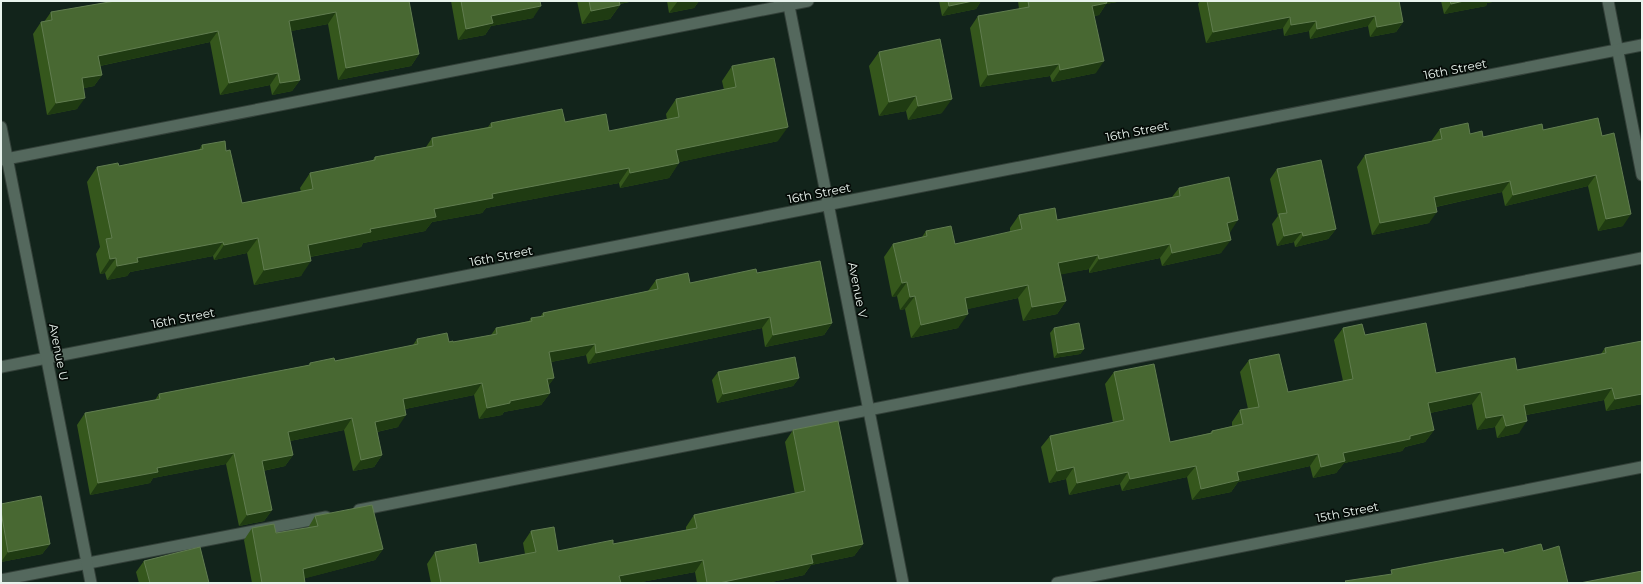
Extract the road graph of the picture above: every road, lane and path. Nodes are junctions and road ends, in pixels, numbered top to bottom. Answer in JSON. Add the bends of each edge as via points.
{"nodes":[{"id":1,"x":808,"y":1,"type":"edge"},
{"id":2,"x":1608,"y":1,"type":"edge"},
{"id":3,"x":788,"y":3,"type":"edge"},
{"id":4,"x":1642,"y":45,"type":"edge"},
{"id":5,"x":1618,"y":50,"type":"junction"},
{"id":6,"x":1,"y":126,"type":"edge"},
{"id":7,"x":4,"y":159,"type":"edge"},
{"id":8,"x":1642,"y":175,"type":"edge"},
{"id":9,"x":827,"y":205,"type":"junction"},
{"id":10,"x":1642,"y":258,"type":"edge"},
{"id":11,"x":46,"y":359,"type":"junction"},
{"id":12,"x":1,"y":368,"type":"edge"},
{"id":13,"x":869,"y":410,"type":"junction"},
{"id":14,"x":1642,"y":467,"type":"edge"},
{"id":15,"x":350,"y":512,"type":"edge"},
{"id":16,"x":334,"y":515,"type":"edge"},
{"id":17,"x":87,"y":564,"type":"junction"},
{"id":18,"x":1,"y":580,"type":"edge"},
{"id":19,"x":91,"y":583,"type":"edge"},
{"id":20,"x":903,"y":583,"type":"edge"},
{"id":21,"x":1057,"y":583,"type":"edge"}],
"edges":[{"from":1,"to":3,"type":"street"},
{"from":2,"to":5,"type":"street"},
{"from":3,"to":7,"type":"street"},
{"from":3,"to":9,"type":"street","name":"Avenue V"},
{"from":4,"to":5,"type":"street","name":"16th Street"},
{"from":5,"to":8,"type":"street"},
{"from":5,"to":9,"type":"street","name":"16th Street"},
{"from":6,"to":7,"type":"street","name":"Avenue U"},
{"from":7,"to":11,"type":"street","name":"Avenue U"},
{"from":9,"to":11,"type":"street","name":"16th Street"},
{"from":9,"to":13,"type":"street","name":"Avenue V"},
{"from":10,"to":13,"type":"street"},
{"from":11,"to":12,"type":"street","name":"16th Street"},
{"from":11,"to":17,"type":"street","name":"Avenue U"},
{"from":13,"to":15,"type":"street"},
{"from":13,"to":20,"type":"street","name":"Avenue V"},
{"from":14,"to":21,"type":"street","name":"15th Street"},
{"from":16,"to":17,"type":"street"},
{"from":17,"to":18,"type":"street"},
{"from":17,"to":19,"type":"street","name":"Avenue U"}]}
